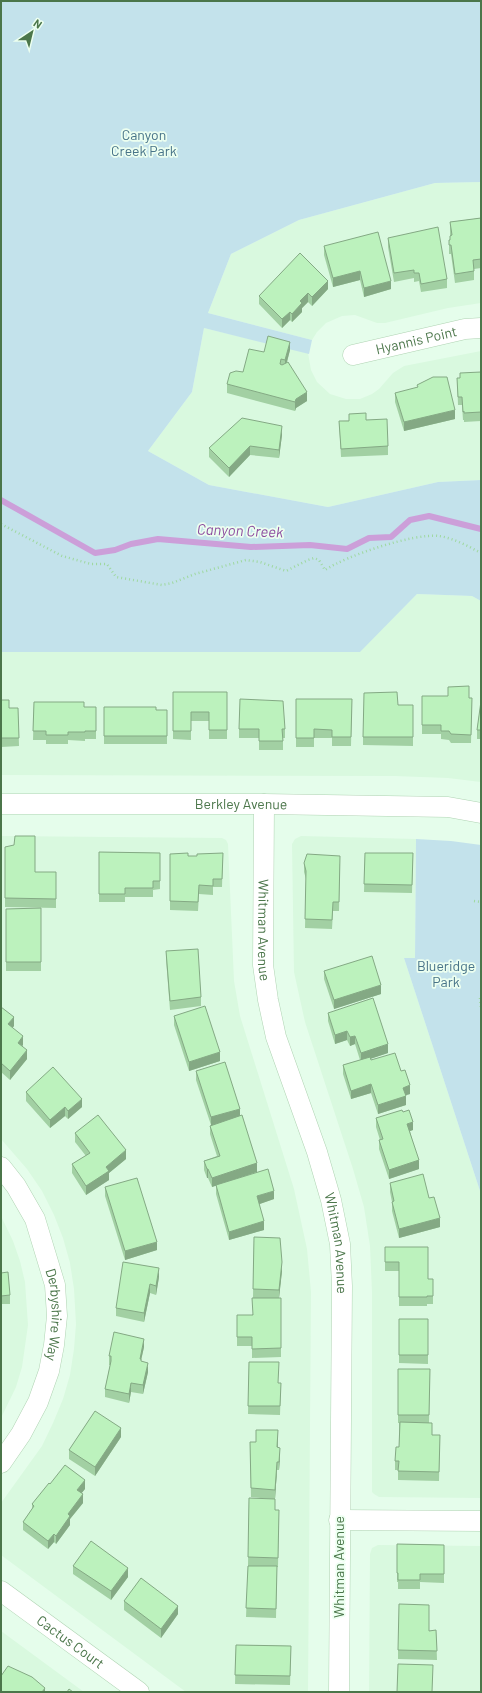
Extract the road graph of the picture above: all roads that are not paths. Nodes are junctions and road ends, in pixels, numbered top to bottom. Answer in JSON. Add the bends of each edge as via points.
{"nodes":[{"id":1,"x":481,"y":328,"type":"edge"},
{"id":2,"x":353,"y":355,"type":"dead end"},
{"id":3,"x":1,"y":804,"type":"edge"},
{"id":4,"x":264,"y":804,"type":"junction"},
{"id":5,"x":481,"y":812,"type":"edge"},
{"id":6,"x":1,"y":1167,"type":"edge"},
{"id":7,"x":1,"y":1463,"type":"edge"},
{"id":8,"x":339,"y":1520,"type":"junction"},
{"id":9,"x":481,"y":1521,"type":"edge"},
{"id":10,"x":1,"y":1591,"type":"edge"},
{"id":11,"x":139,"y":1692,"type":"edge"},
{"id":12,"x":339,"y":1692,"type":"edge"}],
"edges":[{"from":1,"to":2,"type":"street","name":"Hyannis Point"},
{"from":3,"to":4,"type":"street","name":"Berkley Avenue"},
{"from":4,"to":5,"type":"street","name":"Berkley Avenue","via":[[448,807]]},
{"from":4,"to":8,"type":"street","name":"Whitman Avenue","via":[[263,965],[268,1000],[276,1037],[319,1159],[340,1244],[342,1286]]},
{"from":6,"to":7,"type":"street","name":"Derbyshire Way","via":[[16,1186],[35,1219],[55,1284],[57,1316],[49,1371],[38,1402],[21,1434]]},
{"from":8,"to":9,"type":"street"},
{"from":8,"to":12,"type":"street","name":"Whitman Avenue"},
{"from":10,"to":11,"type":"street","name":"Cactus Court"}]}
